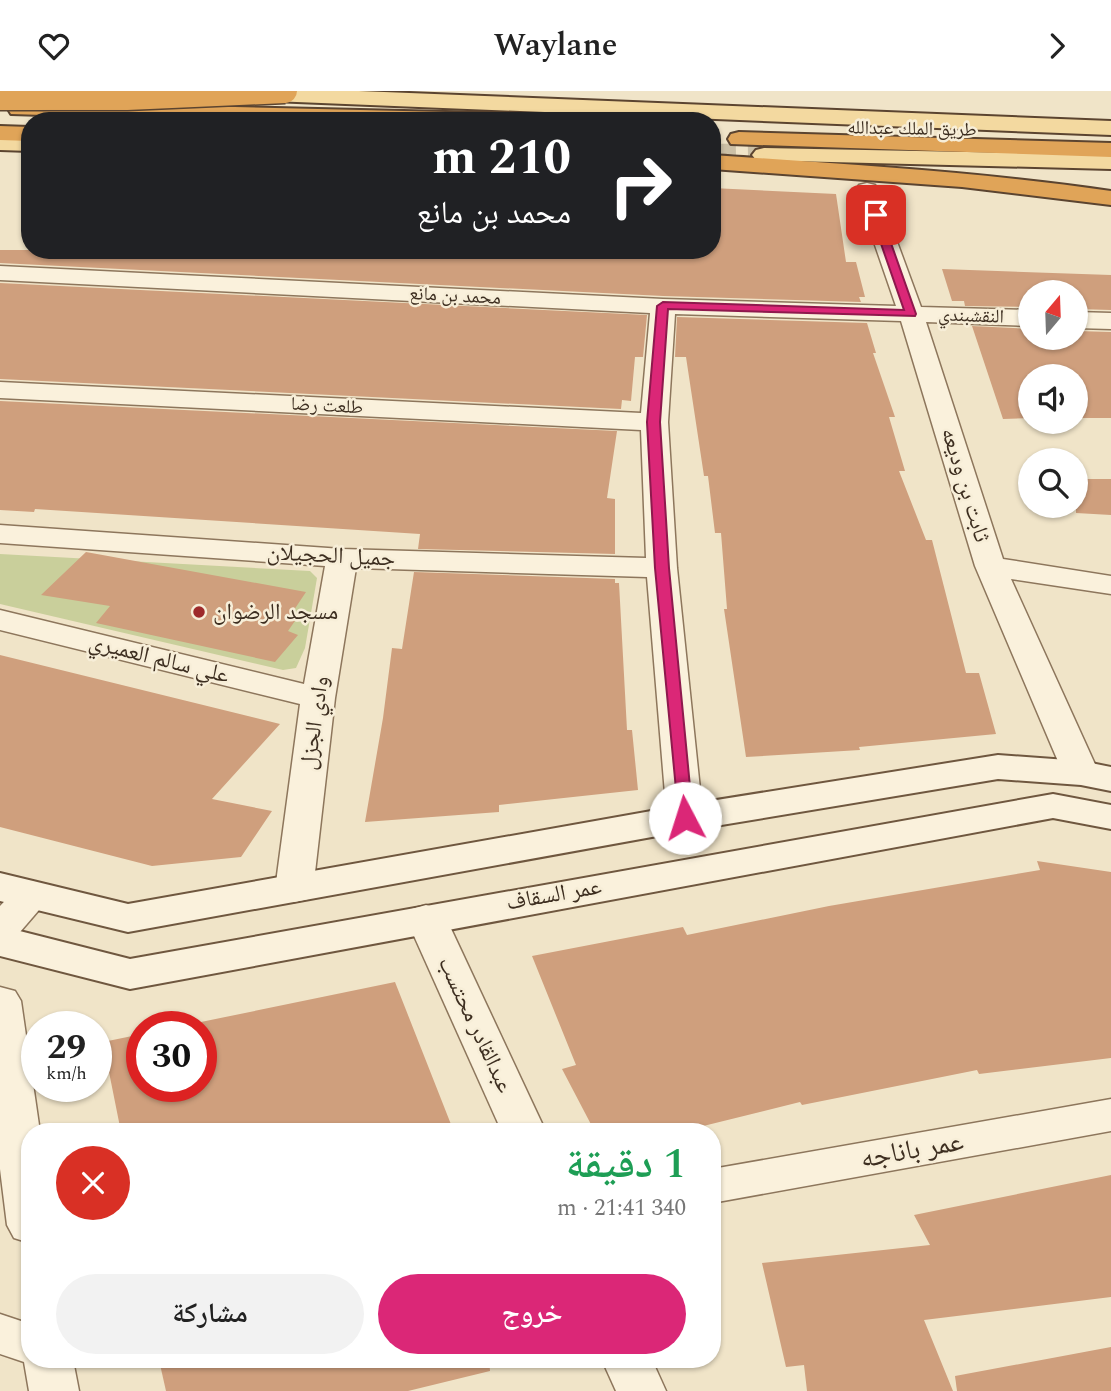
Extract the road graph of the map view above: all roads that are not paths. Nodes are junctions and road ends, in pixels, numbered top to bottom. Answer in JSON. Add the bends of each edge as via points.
{"nodes":[{"id":1,"x":173,"y":91,"type":"edge"},
{"id":2,"x":285,"y":91,"type":"edge"},
{"id":3,"x":0,"y":98,"type":"edge"},
{"id":4,"x":0,"y":109,"type":"edge"},
{"id":5,"x":133,"y":112,"type":"edge"},
{"id":6,"x":705,"y":112,"type":"edge"},
{"id":7,"x":721,"y":113,"type":"edge"},
{"id":8,"x":0,"y":122,"type":"edge"},
{"id":9,"x":21,"y":123,"type":"edge"},
{"id":10,"x":721,"y":129,"type":"edge"},
{"id":11,"x":1111,"y":130,"type":"edge"},
{"id":12,"x":0,"y":133,"type":"edge"},
{"id":13,"x":21,"y":134,"type":"edge"},
{"id":14,"x":721,"y":140,"type":"edge"},
{"id":15,"x":0,"y":143,"type":"edge"},
{"id":16,"x":21,"y":144,"type":"edge"},
{"id":17,"x":760,"y":147,"type":"junction"},
{"id":18,"x":1111,"y":150,"type":"edge"},
{"id":19,"x":721,"y":159,"type":"tunnel mouth"},
{"id":20,"x":1111,"y":162,"type":"edge"},
{"id":21,"x":867,"y":190,"type":"dead end"},
{"id":22,"x":1111,"y":198,"type":"edge"},
{"id":23,"x":0,"y":273,"type":"edge"},
{"id":24,"x":663,"y":306,"type":"junction"},
{"id":25,"x":911,"y":314,"type":"junction"},
{"id":26,"x":1018,"y":318,"type":"edge"},
{"id":27,"x":1088,"y":320,"type":"edge"},
{"id":28,"x":1111,"y":321,"type":"edge"},
{"id":29,"x":0,"y":390,"type":"edge"},
{"id":30,"x":654,"y":422,"type":"junction"},
{"id":31,"x":0,"y":534,"type":"edge"},
{"id":32,"x":342,"y":558,"type":"junction"},
{"id":33,"x":990,"y":566,"type":"junction"},
{"id":34,"x":662,"y":568,"type":"junction"},
{"id":35,"x":1111,"y":585,"type":"edge"},
{"id":36,"x":0,"y":620,"type":"edge"},
{"id":37,"x":318,"y":698,"type":"junction"},
{"id":38,"x":1096,"y":776,"type":"edge"},
{"id":39,"x":1111,"y":817,"type":"edge"},
{"id":40,"x":685,"y":818,"type":"junction"},
{"id":41,"x":294,"y":890,"type":"junction"},
{"id":42,"x":16,"y":891,"type":"edge"},
{"id":43,"x":426,"y":918,"type":"junction"},
{"id":44,"x":0,"y":930,"type":"edge"},
{"id":45,"x":0,"y":941,"type":"edge"},
{"id":46,"x":0,"y":1001,"type":"edge"},
{"id":47,"x":1111,"y":1115,"type":"edge"},
{"id":48,"x":520,"y":1123,"type":"edge"},
{"id":49,"x":21,"y":1158,"type":"edge"},
{"id":50,"x":721,"y":1184,"type":"edge"},
{"id":51,"x":0,"y":1334,"type":"edge"},
{"id":52,"x":21,"y":1341,"type":"edge"},
{"id":53,"x":50,"y":1368,"type":"edge"},
{"id":54,"x":631,"y":1368,"type":"edge"},
{"id":55,"x":54,"y":1391,"type":"edge"},
{"id":56,"x":641,"y":1391,"type":"edge"}],
"edges":[{"from":1,"to":6,"type":"main road"},
{"from":2,"to":3,"type":"highway","bridge":true,"via":[[127,99]]},
{"from":4,"to":5,"type":"highway"},
{"from":7,"to":11,"type":"main road"},
{"from":8,"to":9,"type":"highway"},
{"from":10,"to":17,"type":"highway","name":"طريق الملك عبدالله"},
{"from":11,"to":17,"type":"highway","name":"طريق الملك عبدالله"},
{"from":12,"to":13,"type":"highway"},
{"from":14,"to":17,"type":"highway"},
{"from":15,"to":16,"type":"main road"},
{"from":17,"to":18,"type":"highway","name":"طريق الملك عبدالله"},
{"from":17,"to":19,"type":"highway"},
{"from":17,"to":20,"type":"main road"},
{"from":17,"to":22,"type":"highway","via":[[956,180]]},
{"from":21,"to":25,"type":"street","name":"ثابت بن وديعه"},
{"from":23,"to":24,"type":"street","name":"محمد بن مانع"},
{"from":24,"to":25,"type":"street","name":"محمد بن مانع"},
{"from":24,"to":30,"type":"street"},
{"from":25,"to":26,"type":"street","name":"النقشبندي"},
{"from":25,"to":33,"type":"street","name":"ثابت بن وديعه"},
{"from":27,"to":28,"type":"street"},
{"from":29,"to":30,"type":"street","name":"طلعت رضا"},
{"from":30,"to":34,"type":"street"},
{"from":31,"to":32,"type":"street","name":"جميل الحجيلان"},
{"from":32,"to":34,"type":"street","name":"جميل الحجيلان"},
{"from":32,"to":37,"type":"street","name":"وادي الجزل"},
{"from":33,"to":35,"type":"street"},
{"from":33,"to":38,"type":"street","name":"ثابت بن وديعه"},
{"from":34,"to":40,"type":"street"},
{"from":36,"to":37,"type":"street","name":"علي سالم العميري"},
{"from":37,"to":41,"type":"street","name":"وادي الجزل"},
{"from":38,"to":40,"type":"street","via":[[998,767]]},
{"from":39,"to":43,"type":"street","name":"عمر السقاف","via":[[1053,806]]},
{"from":40,"to":41,"type":"street"},
{"from":41,"to":42,"type":"street","via":[[128,918]]},
{"from":42,"to":44,"type":"street"},
{"from":43,"to":45,"type":"street","name":"عمر السقاف","via":[[131,974]]},
{"from":43,"to":48,"type":"street","name":"عبدالقادر محتسب"},
{"from":46,"to":49,"type":"street"},
{"from":47,"to":50,"type":"street","name":"عمر باناجه"},
{"from":51,"to":52,"type":"street"},
{"from":53,"to":55,"type":"street"},
{"from":54,"to":56,"type":"street"}]}
